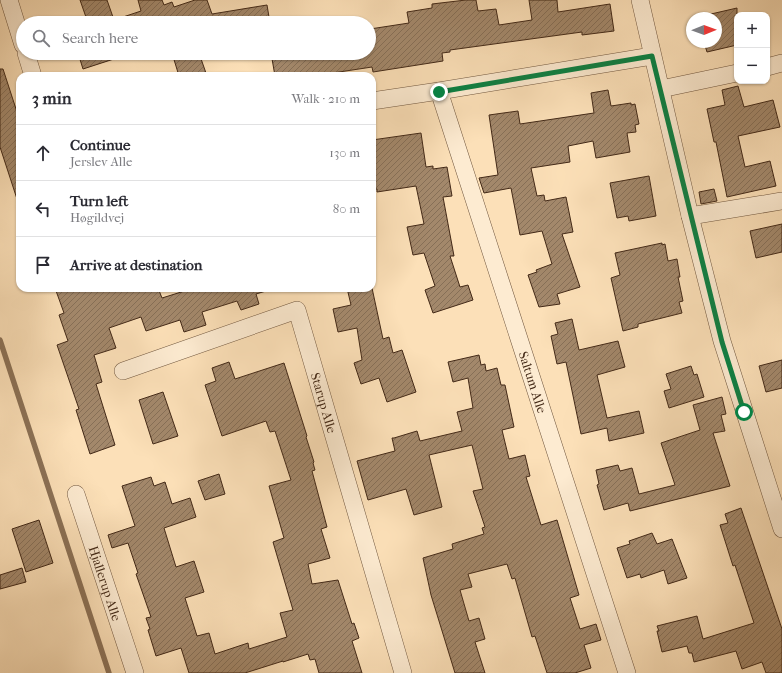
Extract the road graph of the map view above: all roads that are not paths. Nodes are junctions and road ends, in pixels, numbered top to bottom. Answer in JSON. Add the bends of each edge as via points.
{"nodes":[{"id":1,"x":8,"y":0,"type":"edge"},
{"id":2,"x":640,"y":0,"type":"edge"},
{"id":3,"x":16,"y":24,"type":"edge"},
{"id":4,"x":652,"y":56,"type":"junction"},
{"id":5,"x":28,"y":60,"type":"edge"},
{"id":6,"x":782,"y":63,"type":"edge"},
{"id":7,"x":770,"y":66,"type":"edge"},
{"id":8,"x":32,"y":72,"type":"edge"},
{"id":9,"x":734,"y":74,"type":"edge"},
{"id":10,"x":661,"y":89,"type":"junction"},
{"id":11,"x":439,"y":92,"type":"junction"},
{"id":12,"x":376,"y":100,"type":"edge"},
{"id":13,"x":782,"y":201,"type":"edge"},
{"id":14,"x":690,"y":216,"type":"junction"},
{"id":15,"x":123,"y":371,"type":"dead end"},
{"id":16,"x":76,"y":494,"type":"dead end"},
{"id":17,"x":782,"y":529,"type":"edge"},
{"id":18,"x":134,"y":673,"type":"edge"},
{"id":19,"x":403,"y":673,"type":"edge"},
{"id":20,"x":627,"y":673,"type":"edge"}],
"edges":[{"from":1,"to":3,"type":"street"},
{"from":2,"to":4,"type":"street"},
{"from":4,"to":10,"type":"street"},
{"from":4,"to":11,"type":"street"},
{"from":5,"to":8,"type":"street"},
{"from":6,"to":7,"type":"street"},
{"from":9,"to":10,"type":"street"},
{"from":10,"to":14,"type":"street"},
{"from":11,"to":12,"type":"street"},
{"from":11,"to":20,"type":"street","name":"Saltum Alle"},
{"from":13,"to":14,"type":"street"},
{"from":14,"to":17,"type":"street","via":[[722,342]]},
{"from":15,"to":19,"type":"street","name":"Starup Alle","via":[[297,310]]},
{"from":16,"to":18,"type":"street","name":"Hjallerup Alle"}]}
